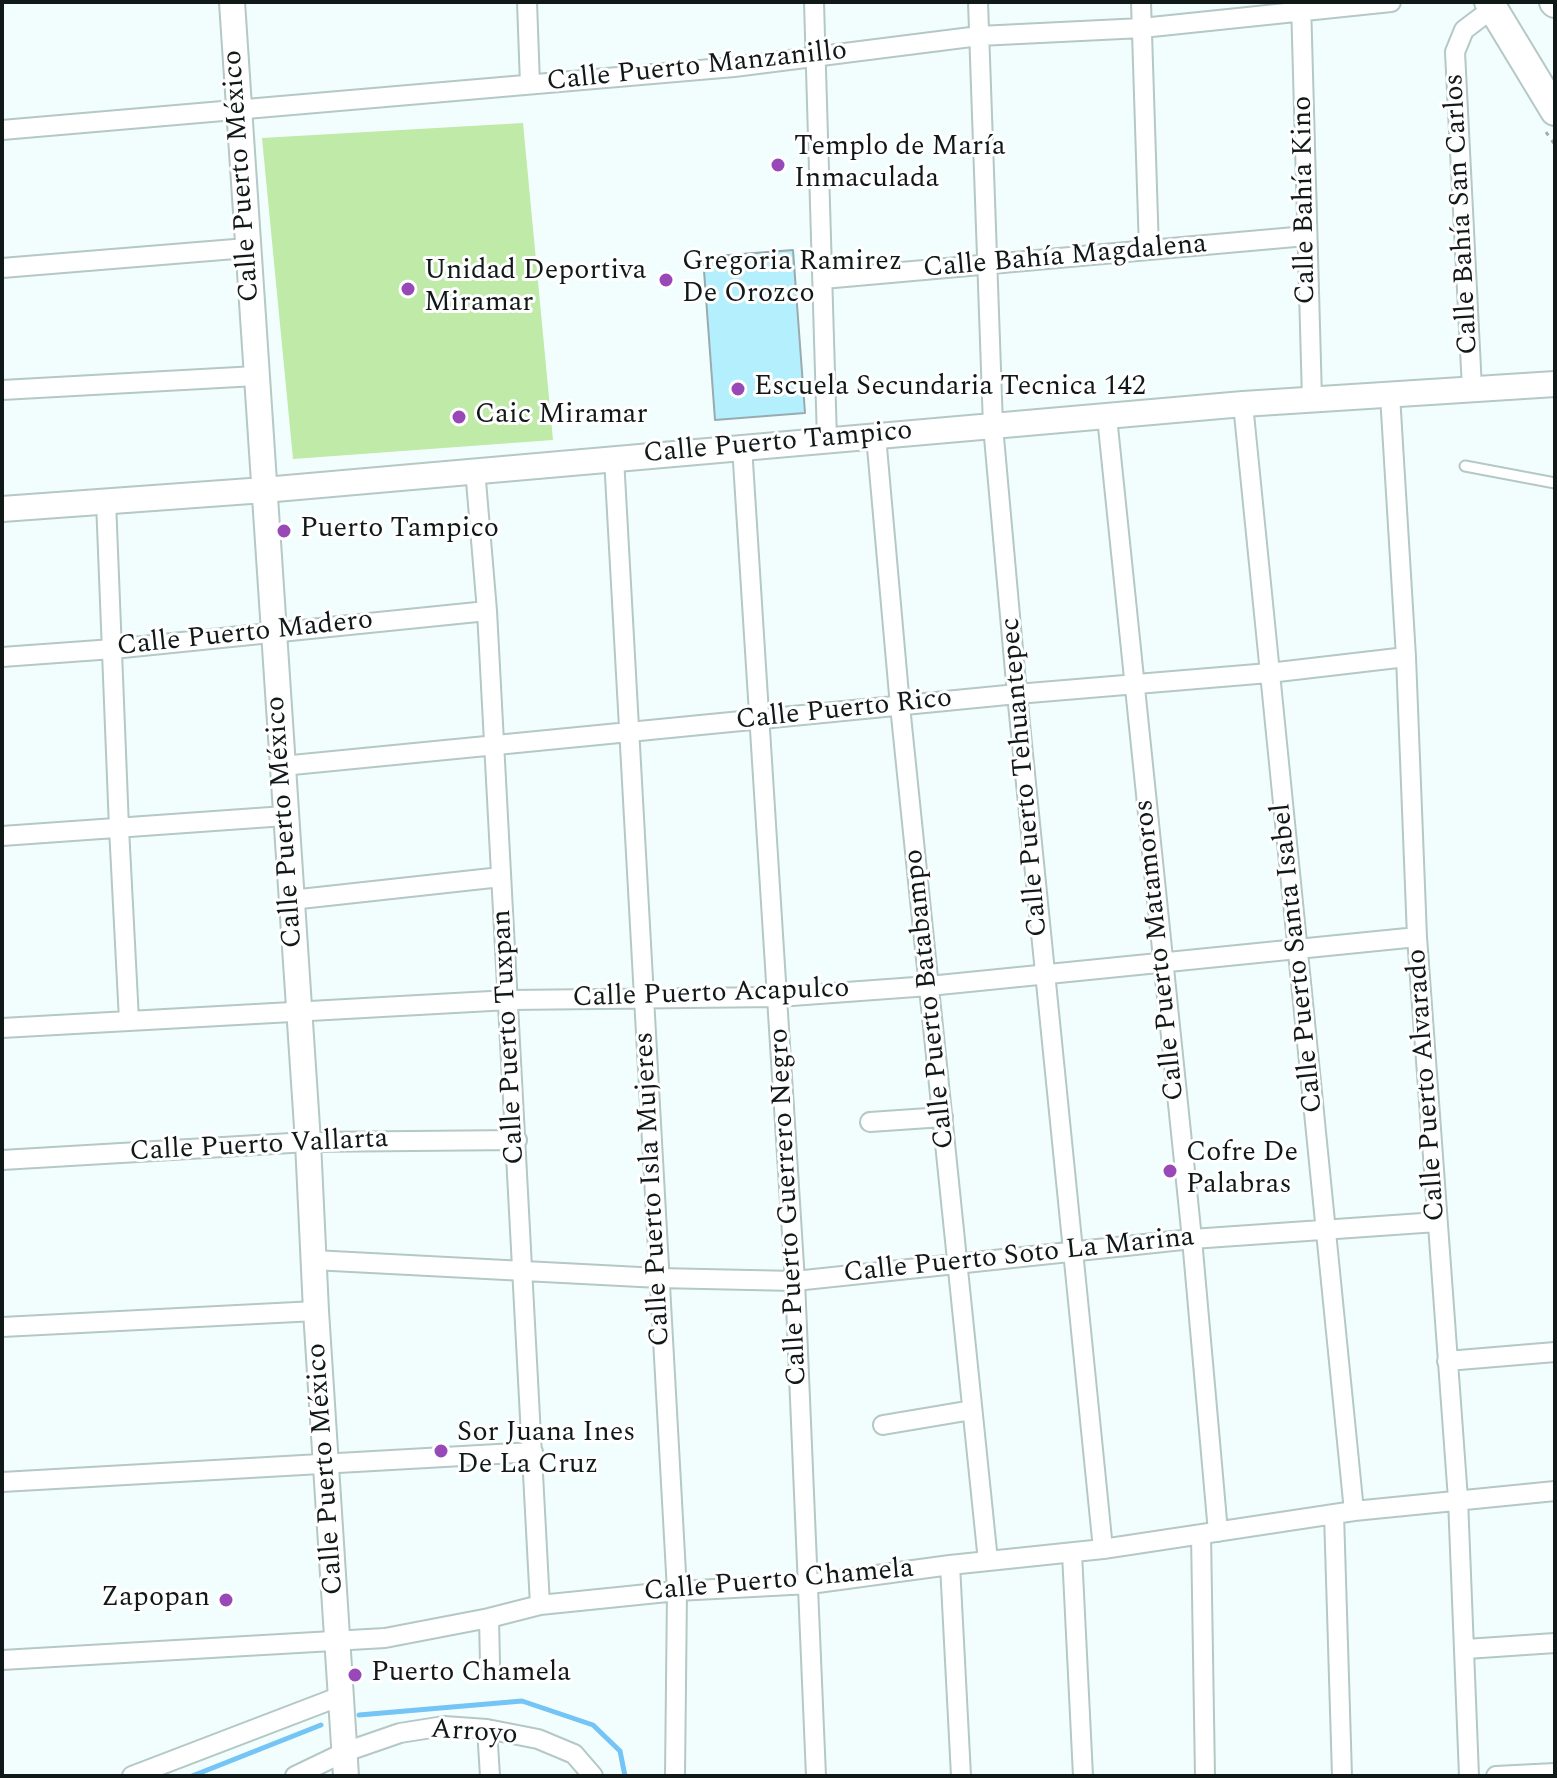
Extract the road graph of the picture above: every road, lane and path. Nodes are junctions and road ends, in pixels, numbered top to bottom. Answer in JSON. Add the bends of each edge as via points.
{"nodes":[{"id":1,"x":232,"y":2,"type":"edge"},
{"id":2,"x":527,"y":2,"type":"edge"},
{"id":3,"x":814,"y":2,"type":"edge"},
{"id":4,"x":978,"y":2,"type":"edge"},
{"id":5,"x":1141,"y":2,"type":"edge"},
{"id":6,"x":1391,"y":2,"type":"edge"},
{"id":7,"x":1491,"y":5,"type":"edge"},
{"id":8,"x":1301,"y":6,"type":"edge"},
{"id":9,"x":1142,"y":28,"type":"junction"},
{"id":10,"x":979,"y":36,"type":"junction"},
{"id":11,"x":816,"y":57,"type":"junction"},
{"id":12,"x":530,"y":84,"type":"junction"},
{"id":13,"x":238,"y":108,"type":"junction"},
{"id":14,"x":1555,"y":111,"type":"edge"},
{"id":15,"x":2,"y":130,"type":"edge"},
{"id":16,"x":1306,"y":236,"type":"junction"},
{"id":17,"x":247,"y":248,"type":"junction"},
{"id":18,"x":1149,"y":250,"type":"junction"},
{"id":19,"x":987,"y":265,"type":"junction"},
{"id":20,"x":2,"y":268,"type":"edge"},
{"id":21,"x":823,"y":279,"type":"junction"},
{"id":22,"x":256,"y":376,"type":"junction"},
{"id":23,"x":1555,"y":384,"type":"edge"},
{"id":24,"x":1472,"y":389,"type":"junction"},
{"id":25,"x":2,"y":390,"type":"edge"},
{"id":26,"x":1390,"y":395,"type":"junction"},
{"id":27,"x":1312,"y":399,"type":"junction"},
{"id":28,"x":1243,"y":404,"type":"junction"},
{"id":29,"x":1107,"y":417,"type":"junction"},
{"id":30,"x":993,"y":426,"type":"junction"},
{"id":31,"x":876,"y":436,"type":"junction"},
{"id":32,"x":827,"y":440,"type":"junction"},
{"id":33,"x":742,"y":446,"type":"junction"},
{"id":34,"x":614,"y":458,"type":"junction"},
{"id":35,"x":1465,"y":466,"type":"dead end"},
{"id":36,"x":475,"y":469,"type":"junction"},
{"id":37,"x":1555,"y":483,"type":"edge"},
{"id":38,"x":264,"y":490,"type":"junction"},
{"id":39,"x":106,"y":501,"type":"junction"},
{"id":40,"x":2,"y":509,"type":"edge"},
{"id":41,"x":487,"y":611,"type":"junction"},
{"id":42,"x":274,"y":633,"type":"junction"},
{"id":43,"x":113,"y":649,"type":"junction"},
{"id":44,"x":2,"y":657,"type":"edge"},
{"id":45,"x":1406,"y":657,"type":"junction"},
{"id":46,"x":1269,"y":673,"type":"junction"},
{"id":47,"x":1134,"y":684,"type":"junction"},
{"id":48,"x":1017,"y":694,"type":"junction"},
{"id":49,"x":900,"y":706,"type":"junction"},
{"id":50,"x":761,"y":720,"type":"junction"},
{"id":51,"x":630,"y":733,"type":"junction"},
{"id":52,"x":493,"y":746,"type":"junction"},
{"id":53,"x":282,"y":766,"type":"junction"},
{"id":54,"x":285,"y":816,"type":"junction"},
{"id":55,"x":119,"y":828,"type":"junction"},
{"id":56,"x":2,"y":836,"type":"edge"},
{"id":57,"x":501,"y":877,"type":"junction"},
{"id":58,"x":291,"y":900,"type":"junction"},
{"id":59,"x":1417,"y":937,"type":"junction"},
{"id":60,"x":1298,"y":950,"type":"junction"},
{"id":61,"x":1162,"y":963,"type":"junction"},
{"id":62,"x":1044,"y":973,"type":"junction"},
{"id":63,"x":929,"y":986,"type":"junction"},
{"id":64,"x":778,"y":997,"type":"junction"},
{"id":65,"x":643,"y":998,"type":"junction"},
{"id":66,"x":509,"y":1000,"type":"junction"},
{"id":67,"x":299,"y":1012,"type":"junction"},
{"id":68,"x":129,"y":1020,"type":"junction"},
{"id":69,"x":2,"y":1028,"type":"edge"},
{"id":70,"x":943,"y":1117,"type":"junction"},
{"id":71,"x":870,"y":1122,"type":"dead end"},
{"id":72,"x":517,"y":1140,"type":"junction"},
{"id":73,"x":308,"y":1142,"type":"junction"},
{"id":74,"x":2,"y":1160,"type":"edge"},
{"id":75,"x":1437,"y":1222,"type":"junction"},
{"id":76,"x":1327,"y":1228,"type":"junction"},
{"id":77,"x":1192,"y":1239,"type":"junction"},
{"id":78,"x":1075,"y":1253,"type":"junction"},
{"id":79,"x":313,"y":1260,"type":"junction"},
{"id":80,"x":959,"y":1264,"type":"junction"},
{"id":81,"x":522,"y":1270,"type":"junction"},
{"id":82,"x":659,"y":1278,"type":"junction"},
{"id":83,"x":795,"y":1281,"type":"junction"},
{"id":84,"x":316,"y":1311,"type":"junction"},
{"id":85,"x":2,"y":1327,"type":"edge"},
{"id":86,"x":1555,"y":1352,"type":"edge"},
{"id":87,"x":1447,"y":1361,"type":"junction"},
{"id":88,"x":972,"y":1410,"type":"junction"},
{"id":89,"x":883,"y":1425,"type":"dead end"},
{"id":90,"x":533,"y":1452,"type":"junction"},
{"id":91,"x":326,"y":1464,"type":"junction"},
{"id":92,"x":2,"y":1482,"type":"edge"},
{"id":93,"x":1555,"y":1491,"type":"edge"},
{"id":94,"x":1458,"y":1499,"type":"junction"},
{"id":95,"x":1354,"y":1511,"type":"junction"},
{"id":96,"x":1334,"y":1514,"type":"junction"},
{"id":97,"x":1209,"y":1533,"type":"junction"},
{"id":98,"x":1103,"y":1549,"type":"junction"},
{"id":99,"x":1072,"y":1553,"type":"junction"},
{"id":100,"x":988,"y":1561,"type":"junction"},
{"id":101,"x":950,"y":1565,"type":"junction"},
{"id":102,"x":810,"y":1584,"type":"junction"},
{"id":103,"x":677,"y":1591,"type":"junction"},
{"id":104,"x":540,"y":1605,"type":"junction"},
{"id":105,"x":489,"y":1618,"type":"junction"},
{"id":106,"x":339,"y":1643,"type":"junction"},
{"id":107,"x":1555,"y":1643,"type":"edge"},
{"id":108,"x":1466,"y":1649,"type":"junction"},
{"id":109,"x":2,"y":1660,"type":"edge"},
{"id":110,"x":490,"y":1664,"type":"dead end"},
{"id":111,"x":341,"y":1696,"type":"junction"},
{"id":112,"x":487,"y":1729,"type":"junction"},
{"id":113,"x":346,"y":1764,"type":"edge"},
{"id":114,"x":1555,"y":1773,"type":"edge"},
{"id":115,"x":132,"y":1776,"type":"edge"},
{"id":116,"x":295,"y":1776,"type":"edge"},
{"id":117,"x":490,"y":1776,"type":"edge"},
{"id":118,"x":593,"y":1776,"type":"edge"},
{"id":119,"x":675,"y":1776,"type":"edge"},
{"id":120,"x":816,"y":1776,"type":"edge"},
{"id":121,"x":961,"y":1776,"type":"edge"},
{"id":122,"x":1083,"y":1776,"type":"edge"},
{"id":123,"x":1205,"y":1776,"type":"edge"},
{"id":124,"x":1342,"y":1776,"type":"edge"},
{"id":125,"x":1469,"y":1776,"type":"edge"},
{"id":126,"x":1496,"y":1776,"type":"edge"}],
"edges":[{"from":1,"to":13,"type":"street","name":"Calle Puerto México"},
{"from":2,"to":12,"type":"street"},
{"from":3,"to":11,"type":"street"},
{"from":4,"to":10,"type":"street","name":"Calle Puerto Tehuantepec"},
{"from":5,"to":9,"type":"street"},
{"from":6,"to":8,"type":"street","name":"Calle Puerto Manzanillo"},
{"from":7,"to":14,"type":"main road"},
{"from":7,"to":24,"type":"street","name":"Calle Bahía San Carlos","via":[[1464,30],[1455,52]]},
{"from":8,"to":9,"type":"street","name":"Calle Puerto Manzanillo"},
{"from":8,"to":16,"type":"street","name":"Calle Bahía Kino"},
{"from":9,"to":10,"type":"street","name":"Calle Puerto Manzanillo"},
{"from":9,"to":18,"type":"street"},
{"from":10,"to":11,"type":"street","name":"Calle Puerto Manzanillo"},
{"from":10,"to":19,"type":"street","name":"Calle Puerto Tehuantepec"},
{"from":11,"to":12,"type":"street","name":"Calle Puerto Manzanillo"},
{"from":11,"to":21,"type":"street"},
{"from":12,"to":13,"type":"street","name":"Calle Puerto Manzanillo"},
{"from":13,"to":15,"type":"street","name":"Calle Puerto Manzanillo"},
{"from":13,"to":17,"type":"street","name":"Calle Puerto México"},
{"from":16,"to":18,"type":"street","name":"Calle Bahía Magdalena"},
{"from":16,"to":27,"type":"street","name":"Calle Bahía Kino"},
{"from":17,"to":20,"type":"street"},
{"from":17,"to":22,"type":"street","name":"Calle Puerto México"},
{"from":18,"to":19,"type":"street","name":"Calle Bahía Magdalena"},
{"from":19,"to":21,"type":"street","name":"Calle Bahía Magdalena"},
{"from":19,"to":30,"type":"street","name":"Calle Puerto Tehuantepec"},
{"from":21,"to":32,"type":"street"},
{"from":22,"to":25,"type":"street"},
{"from":22,"to":38,"type":"street","name":"Calle Puerto México"},
{"from":23,"to":24,"type":"street","name":"Calle Puerto Tampico"},
{"from":24,"to":26,"type":"street","name":"Calle Puerto Tampico"},
{"from":26,"to":27,"type":"street","name":"Calle Puerto Tampico"},
{"from":26,"to":45,"type":"street","name":"Calle Puerto Alvarado"},
{"from":27,"to":28,"type":"street","name":"Calle Puerto Tampico"},
{"from":28,"to":29,"type":"street","name":"Calle Puerto Tampico"},
{"from":28,"to":46,"type":"street","name":"Calle Puerto Santa Isabel"},
{"from":29,"to":30,"type":"street","name":"Calle Puerto Tampico"},
{"from":29,"to":47,"type":"street","name":"Calle Puerto Matamoros"},
{"from":30,"to":31,"type":"street","name":"Calle Puerto Tampico"},
{"from":30,"to":48,"type":"street","name":"Calle Puerto Tehuantepec"},
{"from":31,"to":32,"type":"street","name":"Calle Puerto Tampico"},
{"from":31,"to":49,"type":"street","name":"Calle Puerto Batabampo"},
{"from":32,"to":33,"type":"street","name":"Calle Puerto Tampico"},
{"from":33,"to":34,"type":"street","name":"Calle Puerto Tampico"},
{"from":33,"to":50,"type":"street","name":"Calle Puerto Guerrero Negro"},
{"from":34,"to":36,"type":"street","name":"Calle Puerto Tampico"},
{"from":34,"to":51,"type":"street","name":"Calle Puerto Isla Mujeres"},
{"from":35,"to":37,"type":"lane"},
{"from":36,"to":38,"type":"street","name":"Calle Puerto Tampico"},
{"from":36,"to":41,"type":"street","name":"Calle Puerto Tuxpan"},
{"from":38,"to":39,"type":"street","name":"Calle Puerto Tampico"},
{"from":38,"to":42,"type":"street","name":"Calle Puerto México"},
{"from":39,"to":40,"type":"street","name":"Calle Puerto Tampico"},
{"from":39,"to":43,"type":"street"},
{"from":41,"to":42,"type":"street","name":"Calle Puerto Madero"},
{"from":41,"to":52,"type":"street","name":"Calle Puerto Tuxpan"},
{"from":42,"to":43,"type":"street","name":"Calle Puerto Madero"},
{"from":42,"to":53,"type":"street","name":"Calle Puerto México"},
{"from":43,"to":44,"type":"street","name":"Calle Puerto Madero"},
{"from":43,"to":55,"type":"street"},
{"from":45,"to":46,"type":"street","name":"Calle Puerto Rico"},
{"from":45,"to":59,"type":"street","name":"Calle Puerto Alvarado"},
{"from":46,"to":47,"type":"street","name":"Calle Puerto Rico"},
{"from":46,"to":60,"type":"street","name":"Calle Puerto Santa Isabel"},
{"from":47,"to":48,"type":"street","name":"Calle Puerto Rico"},
{"from":47,"to":61,"type":"street","name":"Calle Puerto Matamoros"},
{"from":48,"to":49,"type":"street","name":"Calle Puerto Rico"},
{"from":48,"to":62,"type":"street","name":"Calle Puerto Tehuantepec"},
{"from":49,"to":50,"type":"street","name":"Calle Puerto Rico"},
{"from":49,"to":63,"type":"street","name":"Calle Puerto Batabampo"},
{"from":50,"to":51,"type":"street","name":"Calle Puerto Rico"},
{"from":50,"to":64,"type":"street","name":"Calle Puerto Guerrero Negro"},
{"from":51,"to":52,"type":"street","name":"Calle Puerto Rico"},
{"from":51,"to":65,"type":"street","name":"Calle Puerto Isla Mujeres"},
{"from":52,"to":53,"type":"street","name":"Calle Puerto Rico"},
{"from":52,"to":57,"type":"street","name":"Calle Puerto Tuxpan"},
{"from":53,"to":54,"type":"street","name":"Calle Puerto México"},
{"from":54,"to":55,"type":"street"},
{"from":54,"to":58,"type":"street","name":"Calle Puerto México"},
{"from":55,"to":56,"type":"street"},
{"from":55,"to":68,"type":"street"},
{"from":57,"to":58,"type":"street"},
{"from":57,"to":66,"type":"street","name":"Calle Puerto Tuxpan"},
{"from":58,"to":67,"type":"street","name":"Calle Puerto México"},
{"from":59,"to":60,"type":"street","name":"Calle Puerto Acapulco"},
{"from":59,"to":75,"type":"street","name":"Calle Puerto Alvarado"},
{"from":60,"to":61,"type":"street","name":"Calle Puerto Acapulco"},
{"from":60,"to":76,"type":"street","name":"Calle Puerto Santa Isabel"},
{"from":61,"to":62,"type":"street","name":"Calle Puerto Acapulco"},
{"from":61,"to":77,"type":"street","name":"Calle Puerto Matamoros"},
{"from":62,"to":63,"type":"street","name":"Calle Puerto Acapulco"},
{"from":62,"to":78,"type":"street","name":"Calle Puerto Tehuantepec"},
{"from":63,"to":64,"type":"street","name":"Calle Puerto Acapulco"},
{"from":63,"to":70,"type":"street","name":"Calle Puerto Batabampo"},
{"from":64,"to":65,"type":"street","name":"Calle Puerto Acapulco"},
{"from":64,"to":83,"type":"street","name":"Calle Puerto Guerrero Negro"},
{"from":65,"to":66,"type":"street","name":"Calle Puerto Acapulco"},
{"from":65,"to":82,"type":"street","name":"Calle Puerto Isla Mujeres"},
{"from":66,"to":67,"type":"street","name":"Calle Puerto Acapulco"},
{"from":66,"to":72,"type":"street","name":"Calle Puerto Tuxpan"},
{"from":67,"to":68,"type":"street","name":"Calle Puerto Acapulco"},
{"from":67,"to":73,"type":"street","name":"Calle Puerto México"},
{"from":68,"to":69,"type":"street","name":"Calle Puerto Acapulco"},
{"from":70,"to":71,"type":"street"},
{"from":70,"to":80,"type":"street","name":"Calle Puerto Batabampo"},
{"from":72,"to":73,"type":"street","name":"Calle Puerto Vallarta"},
{"from":72,"to":81,"type":"street","name":"Calle Puerto Tuxpan"},
{"from":73,"to":74,"type":"street","name":"Calle Puerto Vallarta"},
{"from":73,"to":79,"type":"street","name":"Calle Puerto México"},
{"from":75,"to":76,"type":"street","name":"Calle Puerto Soto La Marina"},
{"from":75,"to":87,"type":"street","name":"Calle Puerto Alvarado"},
{"from":76,"to":77,"type":"street","name":"Calle Puerto Soto La Marina"},
{"from":76,"to":95,"type":"street","name":"Calle Puerto Santa Isabel"},
{"from":77,"to":78,"type":"street","name":"Calle Puerto Soto La Marina"},
{"from":77,"to":97,"type":"street","name":"Calle Puerto Matamoros"},
{"from":78,"to":80,"type":"street","name":"Calle Puerto Soto La Marina"},
{"from":78,"to":98,"type":"street","name":"Calle Puerto Tehuantepec"},
{"from":79,"to":81,"type":"street","name":"Calle Puerto Soto La Marina"},
{"from":79,"to":84,"type":"street","name":"Calle Puerto México"},
{"from":80,"to":83,"type":"street","name":"Calle Puerto Soto La Marina"},
{"from":80,"to":88,"type":"street","name":"Calle Puerto Batabampo"},
{"from":81,"to":82,"type":"street","name":"Calle Puerto Soto La Marina"},
{"from":81,"to":90,"type":"street","name":"Calle Puerto Tuxpan"},
{"from":82,"to":83,"type":"street","name":"Calle Puerto Soto La Marina"},
{"from":82,"to":103,"type":"street","name":"Calle Puerto Isla Mujeres"},
{"from":83,"to":102,"type":"street","name":"Calle Puerto Guerrero Negro"},
{"from":84,"to":85,"type":"street"},
{"from":84,"to":91,"type":"street","name":"Calle Puerto México"},
{"from":86,"to":87,"type":"street"},
{"from":87,"to":94,"type":"street","name":"Calle Puerto Alvarado"},
{"from":88,"to":89,"type":"street"},
{"from":88,"to":100,"type":"street","name":"Calle Puerto Batabampo"},
{"from":90,"to":91,"type":"street"},
{"from":90,"to":104,"type":"street","name":"Calle Puerto Tuxpan"},
{"from":91,"to":92,"type":"street"},
{"from":91,"to":106,"type":"street","name":"Calle Puerto México"},
{"from":93,"to":94,"type":"street","name":"Calle Puerto Chamela"},
{"from":94,"to":95,"type":"street","name":"Calle Puerto Chamela"},
{"from":94,"to":108,"type":"street","name":"Calle Puerto Alvarado"},
{"from":95,"to":96,"type":"street","name":"Calle Puerto Chamela"},
{"from":96,"to":97,"type":"street","name":"Calle Puerto Chamela"},
{"from":96,"to":124,"type":"street"},
{"from":97,"to":98,"type":"street","name":"Calle Puerto Chamela"},
{"from":97,"to":123,"type":"street","name":"Calle Puerto Matamoros"},
{"from":98,"to":99,"type":"street","name":"Calle Puerto Chamela"},
{"from":99,"to":100,"type":"street","name":"Calle Puerto Chamela"},
{"from":99,"to":122,"type":"street"},
{"from":100,"to":101,"type":"street","name":"Calle Puerto Chamela"},
{"from":101,"to":102,"type":"street","name":"Calle Puerto Chamela"},
{"from":101,"to":121,"type":"street"},
{"from":102,"to":103,"type":"street","name":"Calle Puerto Chamela"},
{"from":102,"to":120,"type":"street","name":"Calle Puerto Guerrero Negro"},
{"from":103,"to":104,"type":"street","name":"Calle Puerto Chamela"},
{"from":103,"to":119,"type":"street","name":"Calle Puerto Isla Mujeres"},
{"from":104,"to":105,"type":"street","name":"Calle Puerto Chamela"},
{"from":105,"to":106,"type":"street","name":"Calle Puerto Chamela"},
{"from":105,"to":110,"type":"street"},
{"from":106,"to":109,"type":"street","name":"Calle Puerto Chamela"},
{"from":106,"to":111,"type":"street","name":"Calle Puerto México"},
{"from":107,"to":108,"type":"street"},
{"from":108,"to":125,"type":"street","name":"Calle Puerto Alvarado"},
{"from":111,"to":113,"type":"street","name":"Calle Puerto México"},
{"from":111,"to":115,"type":"street"},
{"from":112,"to":113,"type":"street","name":"Arroyo","via":[[444,1726],[400,1733]]},
{"from":112,"to":117,"type":"street"},
{"from":112,"to":118,"type":"street","name":"Arroyo","via":[[538,1739],[574,1754]]},
{"from":113,"to":116,"type":"street","name":"Arroyo"},
{"from":114,"to":126,"type":"street"}]}
